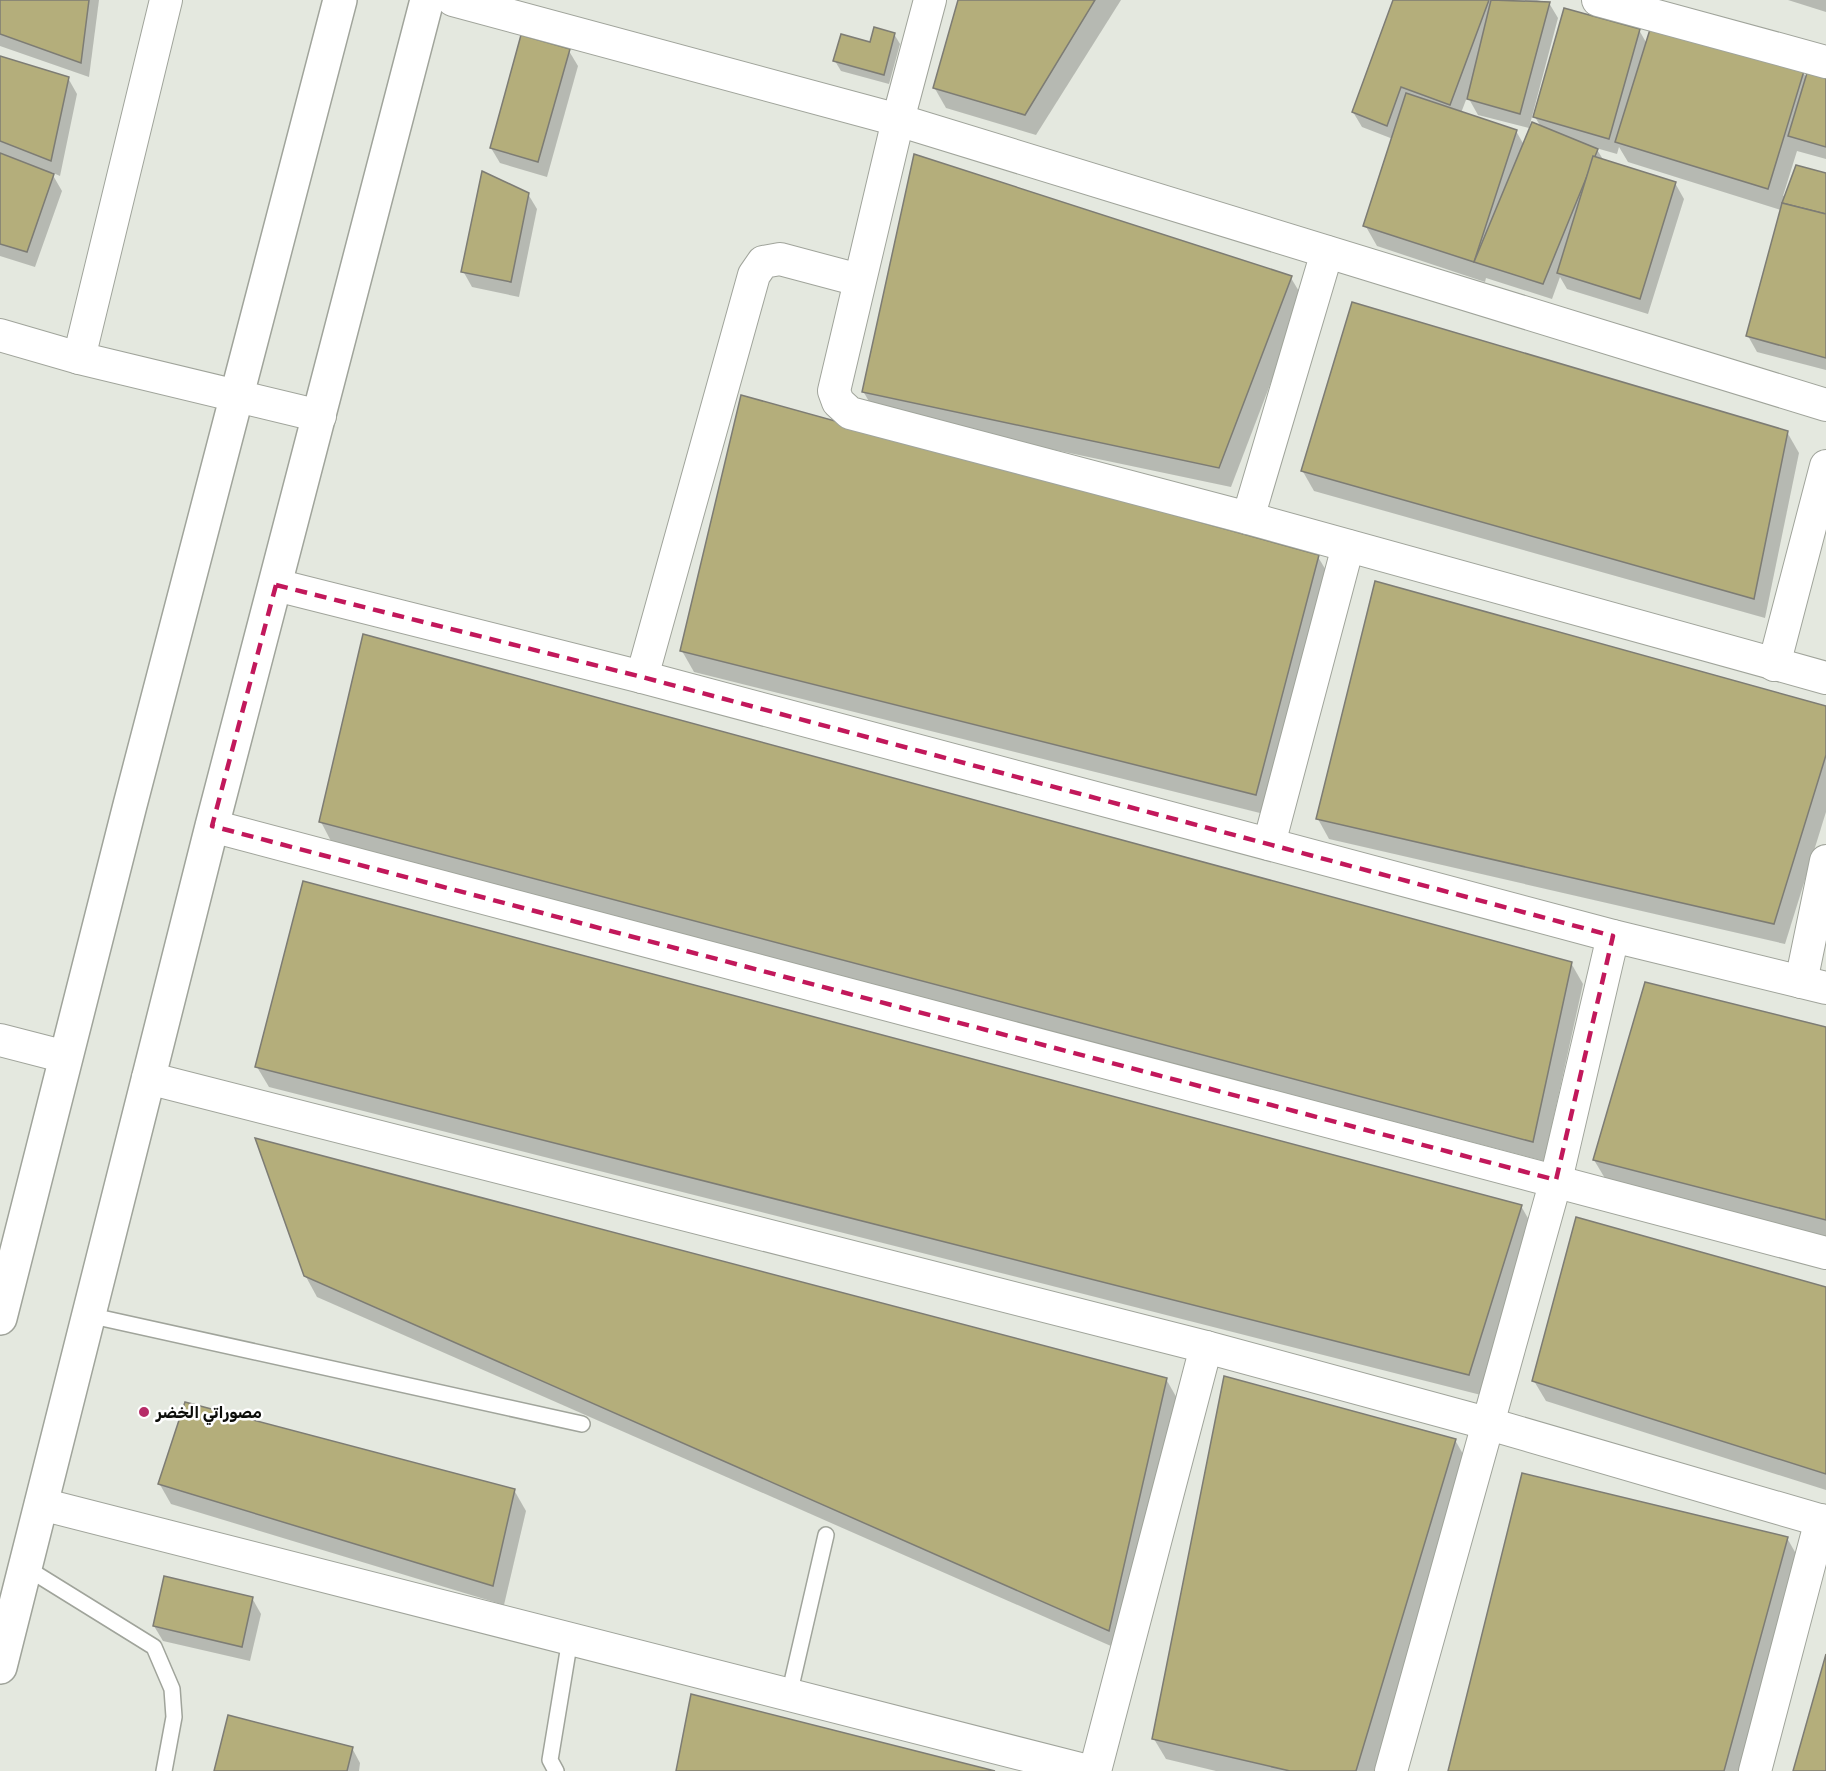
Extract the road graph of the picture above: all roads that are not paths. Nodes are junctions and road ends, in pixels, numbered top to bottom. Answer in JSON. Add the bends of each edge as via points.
{"nodes":[{"id":1,"x":165,"y":0,"type":"edge"},
{"id":2,"x":340,"y":0,"type":"edge"},
{"id":3,"x":427,"y":0,"type":"edge"},
{"id":4,"x":453,"y":0,"type":"edge"},
{"id":5,"x":930,"y":0,"type":"edge"},
{"id":6,"x":1598,"y":0,"type":"edge"},
{"id":7,"x":1826,"y":62,"type":"edge"},
{"id":8,"x":898,"y":120,"type":"junction"},
{"id":9,"x":1327,"y":252,"type":"junction"},
{"id":10,"x":859,"y":280,"type":"junction"},
{"id":11,"x":0,"y":334,"type":"edge"},
{"id":12,"x":79,"y":358,"type":"junction"},
{"id":13,"x":238,"y":394,"type":"junction"},
{"id":14,"x":1826,"y":405,"type":"edge"},
{"id":15,"x":320,"y":416,"type":"junction"},
{"id":16,"x":1826,"y":466,"type":"edge"},
{"id":17,"x":1248,"y":518,"type":"junction"},
{"id":18,"x":1348,"y":546,"type":"junction"},
{"id":19,"x":276,"y":585,"type":"junction"},
{"id":20,"x":1774,"y":665,"type":"junction"},
{"id":21,"x":642,"y":677,"type":"junction"},
{"id":22,"x":1826,"y":678,"type":"edge"},
{"id":23,"x":212,"y":826,"type":"junction"},
{"id":24,"x":1269,"y":844,"type":"junction"},
{"id":25,"x":1826,"y":861,"type":"edge"},
{"id":26,"x":1613,"y":936,"type":"junction"},
{"id":27,"x":1813,"y":985,"type":"edge"},
{"id":28,"x":0,"y":1040,"type":"edge"},
{"id":29,"x":66,"y":1057,"type":"junction"},
{"id":30,"x":148,"y":1078,"type":"junction"},
{"id":31,"x":1556,"y":1180,"type":"junction"},
{"id":32,"x":1826,"y":1253,"type":"edge"},
{"id":33,"x":88,"y":1316,"type":"junction"},
{"id":34,"x":0,"y":1318,"type":"edge"},
{"id":35,"x":1206,"y":1347,"type":"junction"},
{"id":36,"x":1486,"y":1423,"type":"junction"},
{"id":37,"x":582,"y":1424,"type":"dead end"},
{"id":38,"x":41,"y":1504,"type":"junction"},
{"id":39,"x":1824,"y":1521,"type":"edge"},
{"id":40,"x":826,"y":1535,"type":"dead end"},
{"id":41,"x":25,"y":1567,"type":"junction"},
{"id":42,"x":570,"y":1639,"type":"junction"},
{"id":43,"x":0,"y":1667,"type":"edge"},
{"id":44,"x":789,"y":1695,"type":"junction"},
{"id":45,"x":164,"y":1771,"type":"edge"},
{"id":46,"x":556,"y":1771,"type":"edge"},
{"id":47,"x":1088,"y":1771,"type":"edge"},
{"id":48,"x":1095,"y":1771,"type":"edge"},
{"id":49,"x":1391,"y":1771,"type":"edge"},
{"id":50,"x":1755,"y":1771,"type":"edge"}],
"edges":[{"from":1,"to":12,"type":"street"},
{"from":2,"to":13,"type":"main road"},
{"from":3,"to":15,"type":"main road"},
{"from":4,"to":8,"type":"street"},
{"from":5,"to":8,"type":"street"},
{"from":6,"to":7,"type":"street"},
{"from":8,"to":9,"type":"street"},
{"from":8,"to":10,"type":"street"},
{"from":9,"to":14,"type":"street"},
{"from":9,"to":17,"type":"street"},
{"from":10,"to":17,"type":"street","via":[[834,391],[838,402],[850,413]]},
{"from":10,"to":21,"type":"street","via":[[780,259],[763,262],[754,275]]},
{"from":11,"to":12,"type":"street"},
{"from":12,"to":13,"type":"street"},
{"from":13,"to":15,"type":"street"},
{"from":13,"to":29,"type":"main road"},
{"from":15,"to":19,"type":"main road"},
{"from":16,"to":20,"type":"street"},
{"from":17,"to":18,"type":"street"},
{"from":18,"to":20,"type":"street"},
{"from":18,"to":24,"type":"street"},
{"from":19,"to":21,"type":"street"},
{"from":19,"to":23,"type":"main road"},
{"from":20,"to":22,"type":"street"},
{"from":21,"to":24,"type":"street"},
{"from":23,"to":30,"type":"main road"},
{"from":23,"to":31,"type":"street"},
{"from":24,"to":26,"type":"street"},
{"from":25,"to":27,"type":"street"},
{"from":26,"to":27,"type":"street"},
{"from":26,"to":31,"type":"street"},
{"from":28,"to":29,"type":"street"},
{"from":29,"to":34,"type":"main road"},
{"from":30,"to":33,"type":"main road"},
{"from":30,"to":35,"type":"street"},
{"from":31,"to":32,"type":"street"},
{"from":31,"to":36,"type":"street"},
{"from":33,"to":37,"type":"lane"},
{"from":33,"to":38,"type":"main road"},
{"from":35,"to":36,"type":"street"},
{"from":35,"to":48,"type":"street"},
{"from":36,"to":39,"type":"street"},
{"from":36,"to":49,"type":"street"},
{"from":38,"to":41,"type":"main road"},
{"from":38,"to":42,"type":"street"},
{"from":39,"to":50,"type":"street"},
{"from":40,"to":44,"type":"lane"},
{"from":41,"to":43,"type":"main road"},
{"from":41,"to":45,"type":"lane","via":[[154,1647],[172,1689],[174,1717]]},
{"from":42,"to":44,"type":"street"},
{"from":42,"to":46,"type":"lane","via":[[550,1760]]},
{"from":44,"to":47,"type":"street"}]}
